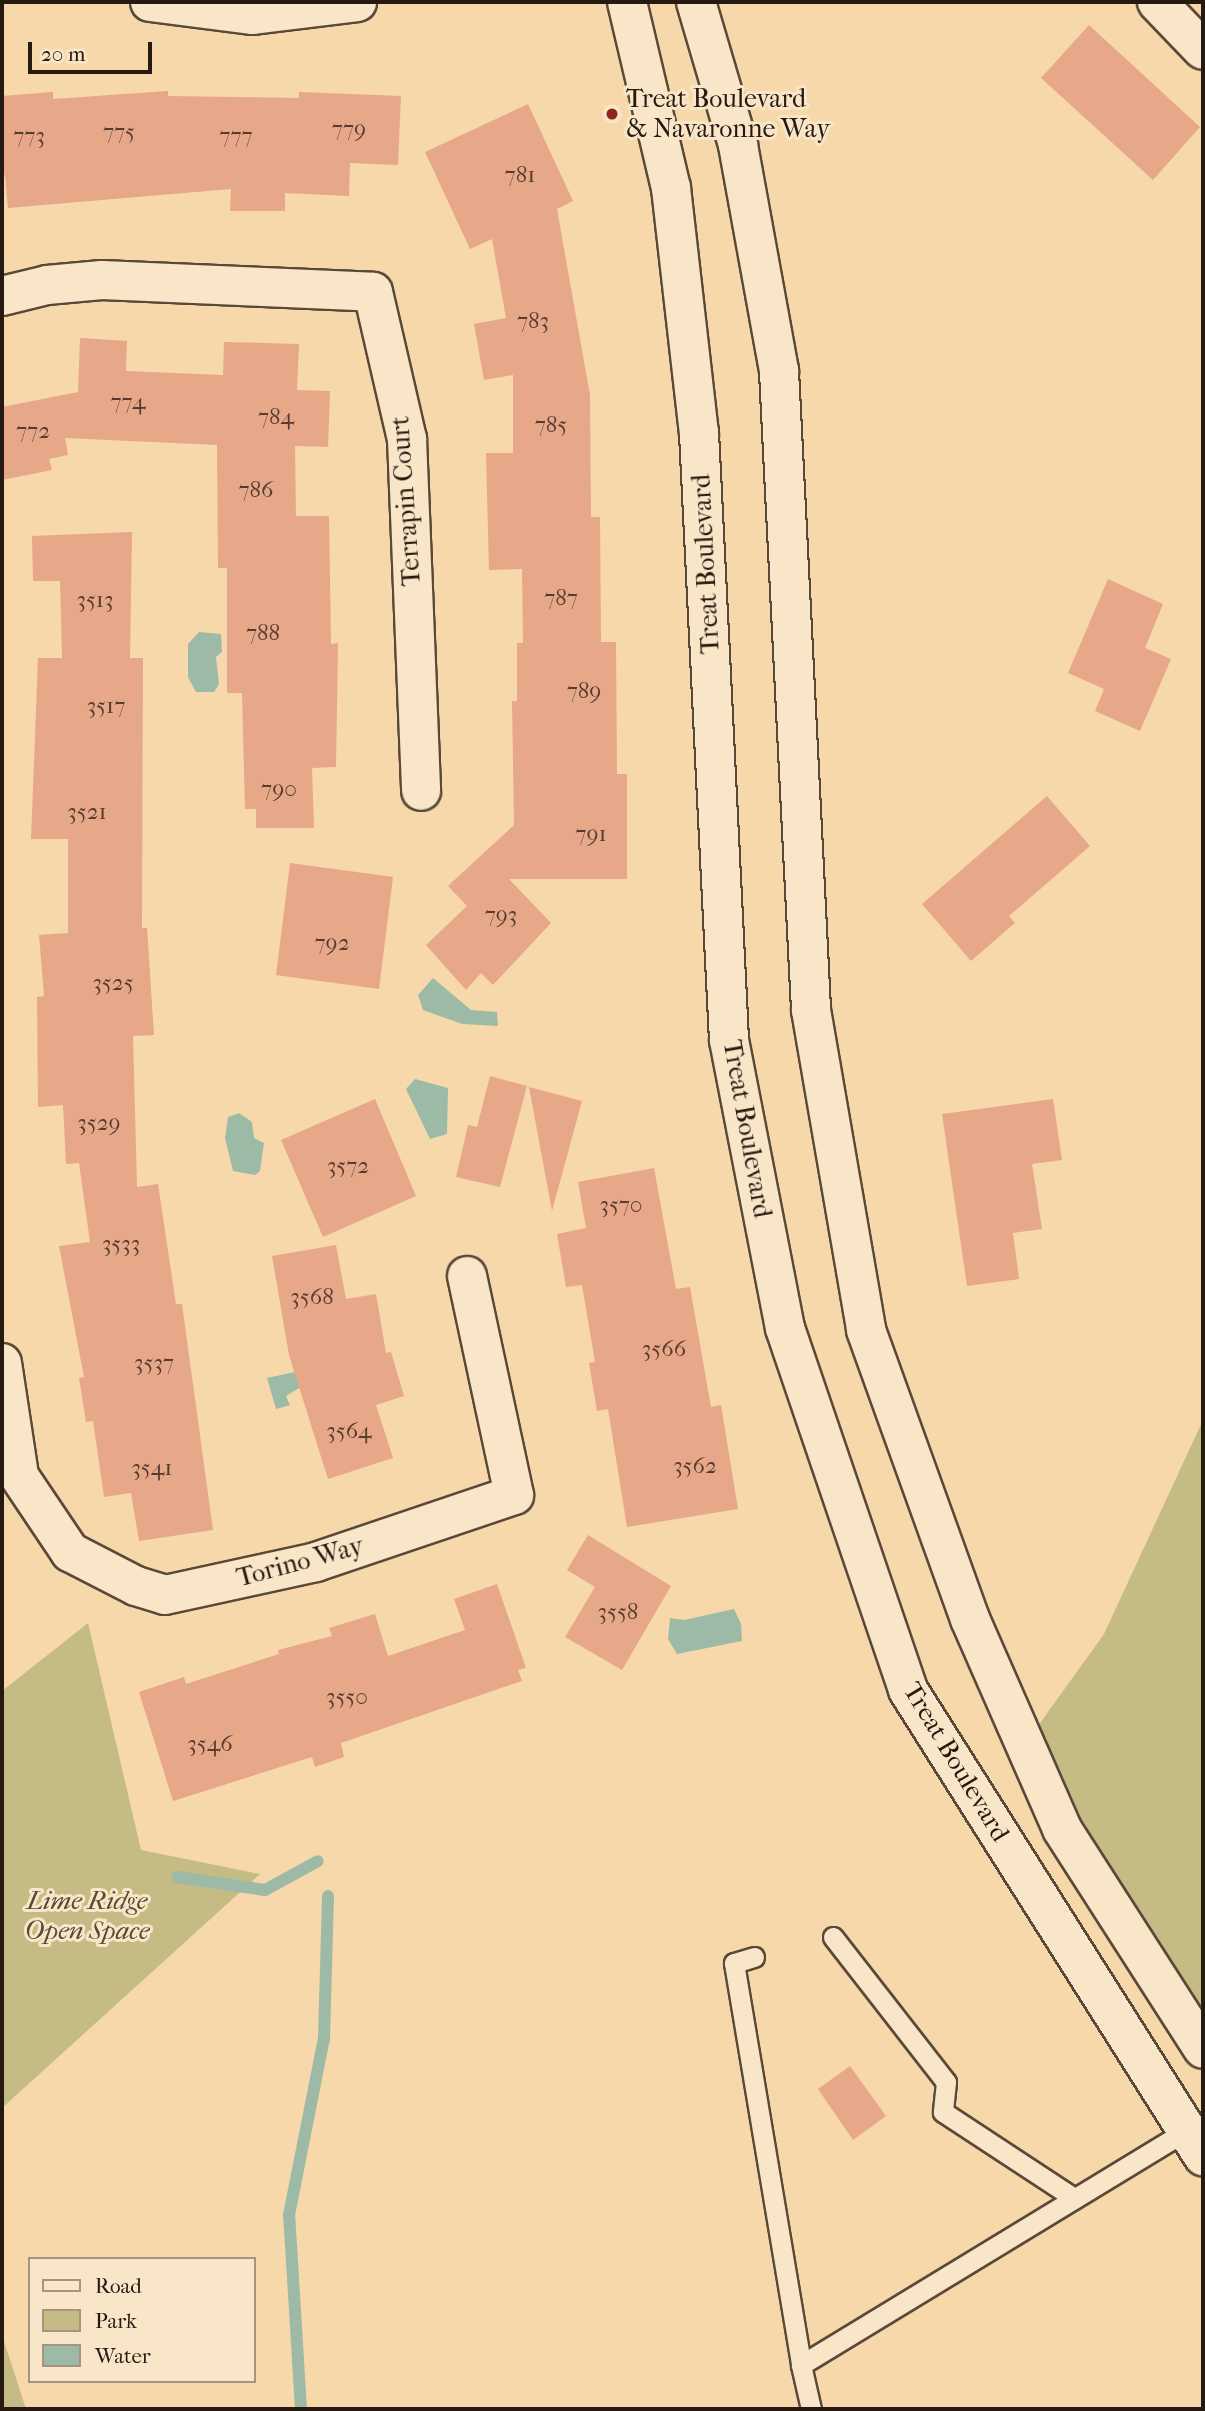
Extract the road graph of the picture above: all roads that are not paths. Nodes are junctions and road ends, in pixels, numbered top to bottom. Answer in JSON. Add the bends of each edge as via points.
{"nodes":[{"id":1,"x":150,"y":2,"type":"edge"},
{"id":2,"x":357,"y":2,"type":"edge"},
{"id":3,"x":627,"y":2,"type":"edge"},
{"id":4,"x":696,"y":2,"type":"edge"},
{"id":5,"x":1157,"y":2,"type":"edge"},
{"id":6,"x":1203,"y":50,"type":"edge"},
{"id":7,"x":2,"y":296,"type":"edge"},
{"id":8,"x":421,"y":791,"type":"dead end"},
{"id":9,"x":467,"y":1276,"type":"dead end"},
{"id":10,"x":2,"y":1363,"type":"edge"},
{"id":11,"x":833,"y":1937,"type":"dead end"},
{"id":12,"x":754,"y":1957,"type":"dead end"},
{"id":13,"x":1203,"y":2049,"type":"edge"},
{"id":14,"x":1195,"y":2143,"type":"edge"},
{"id":15,"x":1074,"y":2198,"type":"junction"},
{"id":16,"x":801,"y":2365,"type":"junction"},
{"id":17,"x":811,"y":2409,"type":"edge"}],
"edges":[{"from":1,"to":2,"type":"main road","via":[[253,15]]},
{"from":3,"to":14,"type":"main road","name":"Treat Boulevard","via":[[671,188],[699,433],[729,1040],[785,1328],[908,1690]]},
{"from":4,"to":13,"type":"main road","via":[[738,145],[779,372],[811,1010],[866,1330],[970,1619],[1062,1829]]},
{"from":5,"to":6,"type":"main road"},
{"from":7,"to":8,"type":"main road","name":"Terrapin Court","via":[[47,285],[102,280],[373,292],[407,439]]},
{"from":9,"to":10,"type":"main road","name":"Torino Way","via":[[514,1495],[316,1562],[165,1595],[136,1586],[70,1552],[19,1476]]},
{"from":11,"to":15,"type":"lane","via":[[946,2082],[943,2112]]},
{"from":12,"to":16,"type":"lane","via":[[734,1963]]},
{"from":14,"to":15,"type":"lane"},
{"from":15,"to":16,"type":"lane"},
{"from":16,"to":17,"type":"lane"}]}
